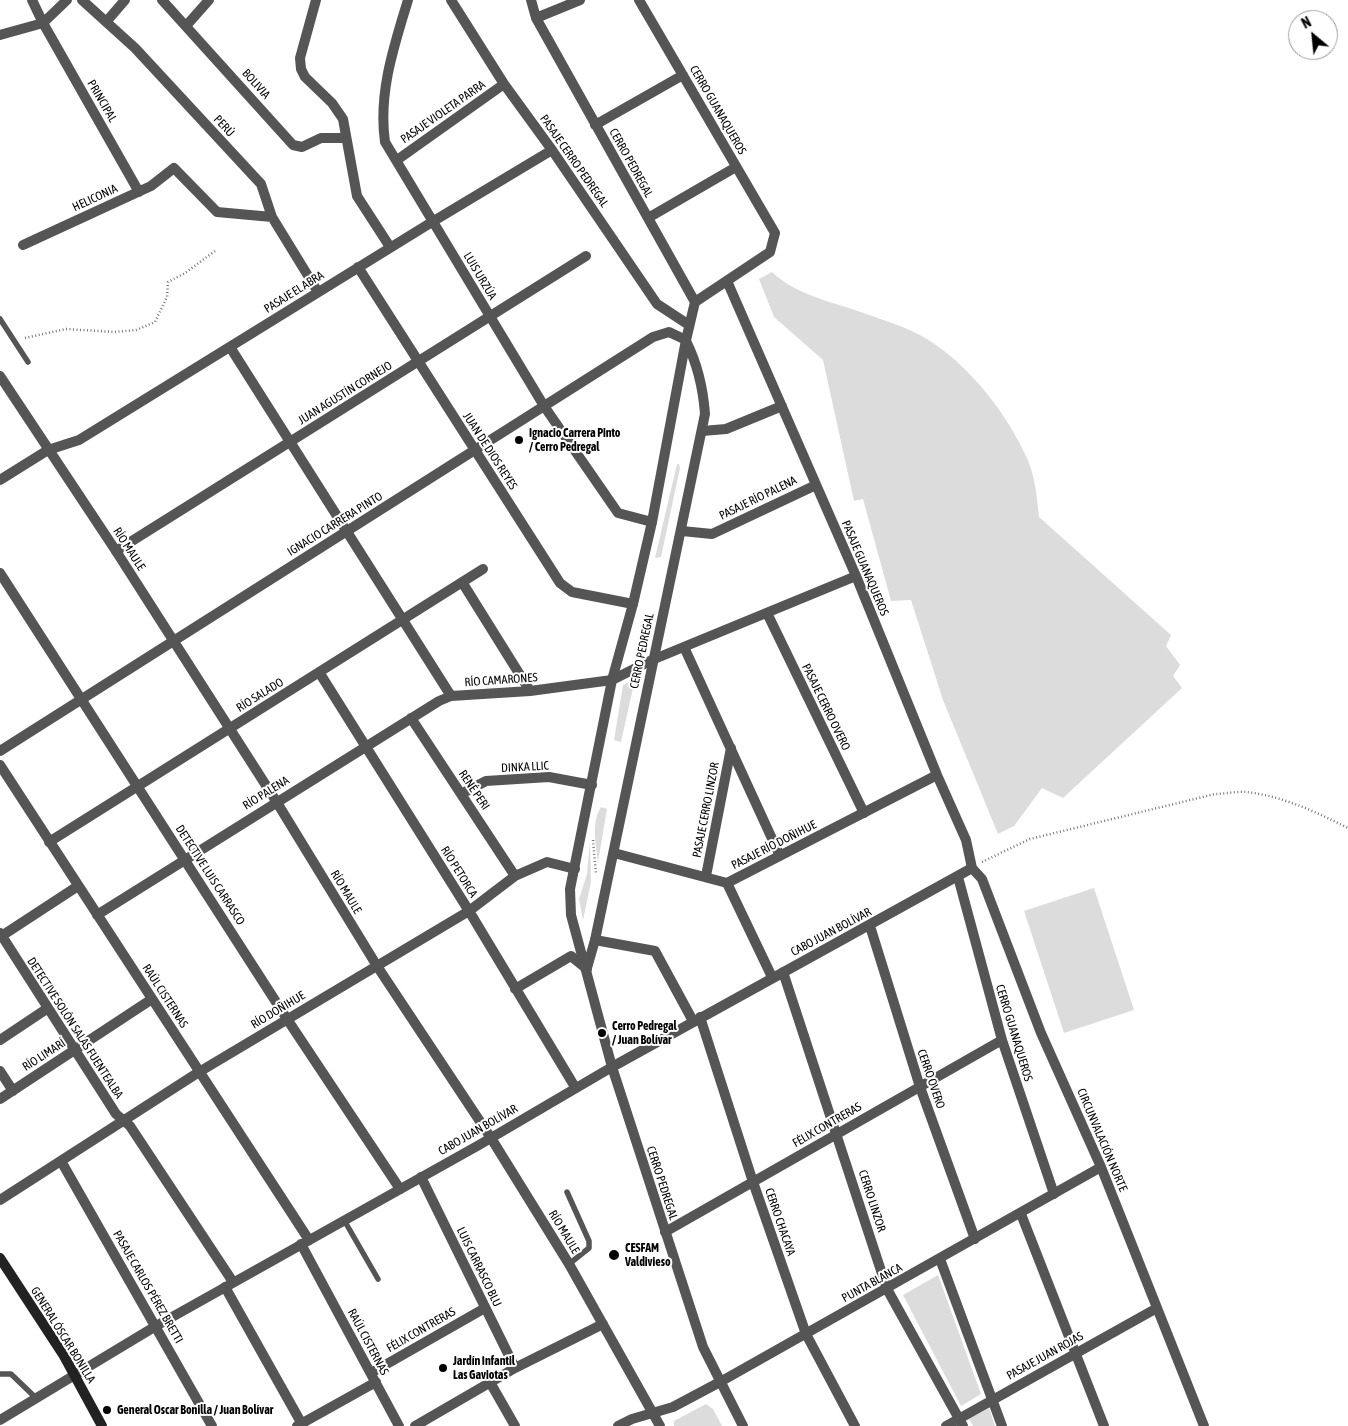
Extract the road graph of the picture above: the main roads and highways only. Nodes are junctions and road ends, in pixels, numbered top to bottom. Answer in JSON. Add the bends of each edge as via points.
{"nodes":[{"id":1,"x":0,"y":1258,"type":"edge"},
{"id":2,"x":102,"y":1426,"type":"edge"}],
"edges":[{"from":1,"to":2,"type":"main road","name":"GENERAL ÓSCAR BONILLA","via":[[74,1374]]}]}
